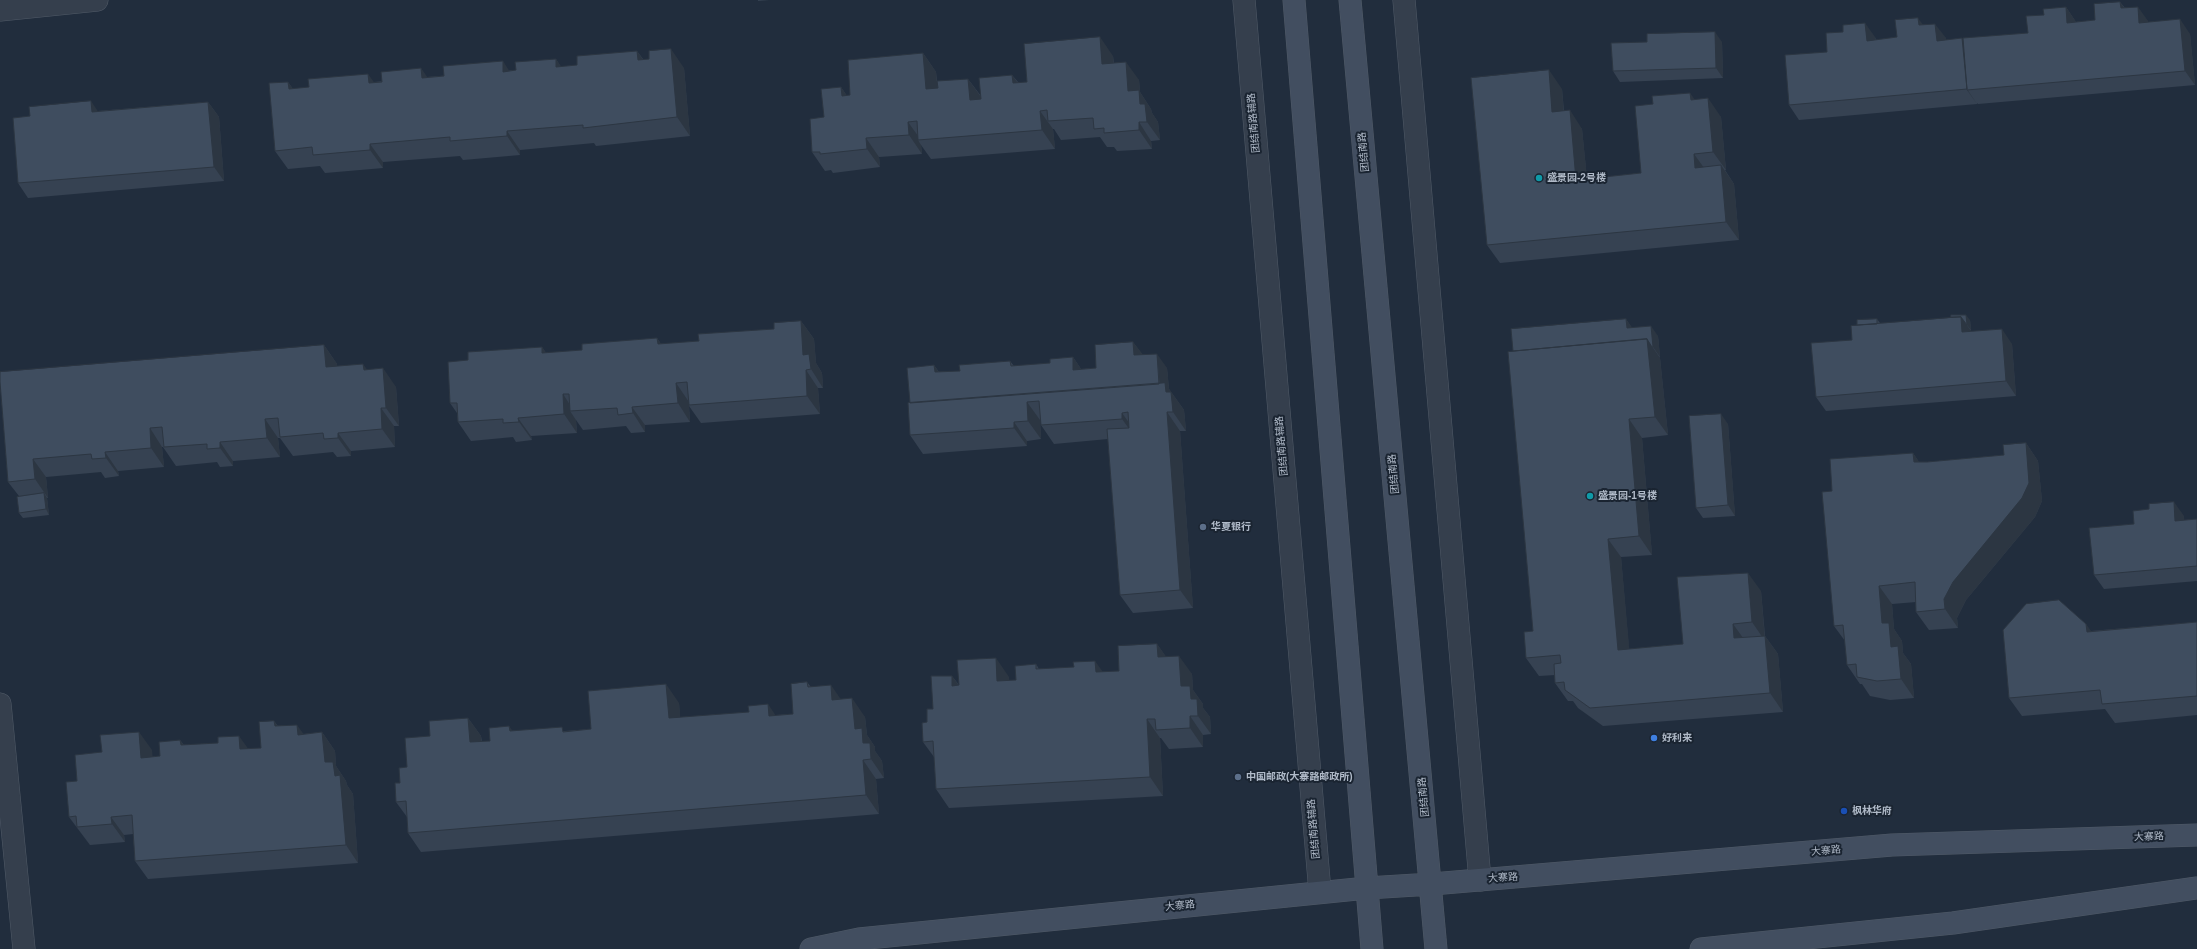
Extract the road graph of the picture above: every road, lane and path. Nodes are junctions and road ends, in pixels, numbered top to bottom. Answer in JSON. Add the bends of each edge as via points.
{"nodes":[{"id":1,"x":97,"y":0,"type":"edge"},
{"id":2,"x":1244,"y":0,"type":"edge"},
{"id":3,"x":1294,"y":0,"type":"edge"},
{"id":4,"x":1350,"y":0,"type":"edge"},
{"id":5,"x":1404,"y":0,"type":"edge"},
{"id":6,"x":0,"y":10,"type":"edge"},
{"id":7,"x":0,"y":704,"type":"edge"},
{"id":8,"x":2197,"y":835,"type":"edge"},
{"id":9,"x":1480,"y":880,"type":"junction"},
{"id":10,"x":1432,"y":884,"type":"junction"},
{"id":11,"x":1367,"y":888,"type":"junction"},
{"id":12,"x":2197,"y":888,"type":"edge"},
{"id":13,"x":1320,"y":892,"type":"junction"},
{"id":14,"x":24,"y":949,"type":"edge"},
{"id":15,"x":812,"y":949,"type":"edge"},
{"id":16,"x":1372,"y":949,"type":"edge"},
{"id":17,"x":1436,"y":949,"type":"edge"},
{"id":18,"x":1701,"y":949,"type":"edge"}],
"edges":[{"from":1,"to":6,"type":"street"},
{"from":2,"to":13,"type":"street","name":"团结南路辅路"},
{"from":3,"to":11,"type":"main road"},
{"from":4,"to":10,"type":"main road","name":"团结南路"},
{"from":5,"to":9,"type":"street"},
{"from":7,"to":14,"type":"street"},
{"from":8,"to":9,"type":"main road","name":"大寨路","via":[[1892,845]]},
{"from":9,"to":10,"type":"main road","name":"大寨路"},
{"from":10,"to":11,"type":"main road","name":"大寨路"},
{"from":10,"to":17,"type":"main road","name":"团结南路"},
{"from":11,"to":13,"type":"main road","name":"大寨路"},
{"from":11,"to":16,"type":"main road"},
{"from":12,"to":18,"type":"main road","via":[[1953,923]]},
{"from":13,"to":15,"type":"main road","name":"大寨路","via":[[859,939]]}]}
